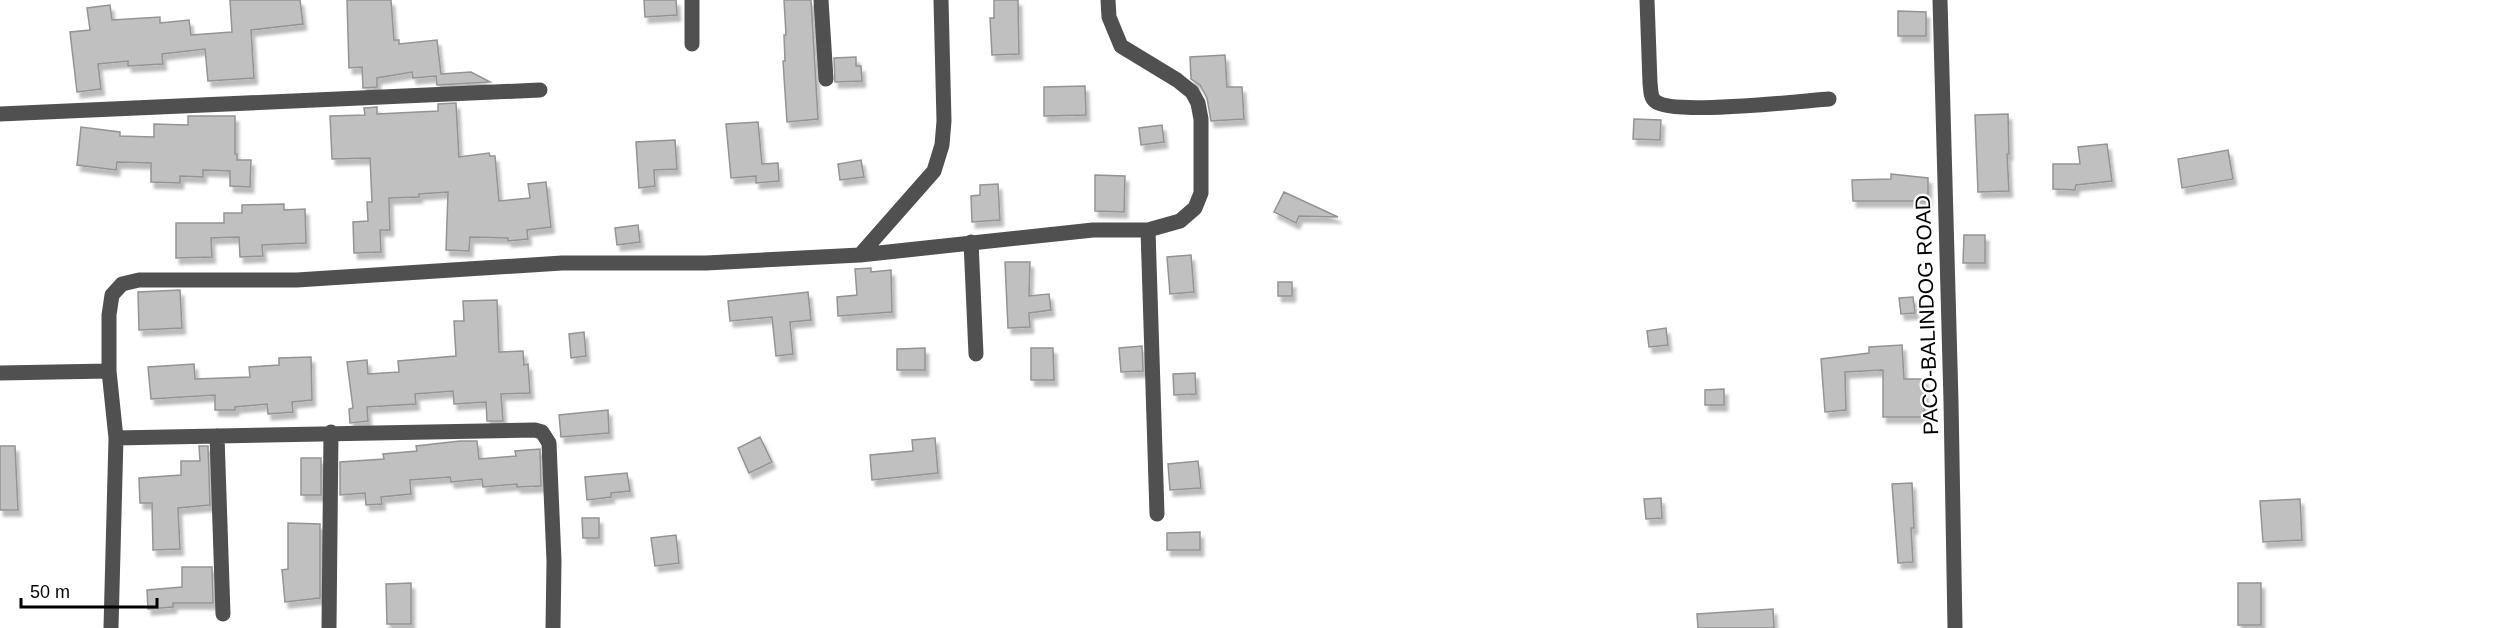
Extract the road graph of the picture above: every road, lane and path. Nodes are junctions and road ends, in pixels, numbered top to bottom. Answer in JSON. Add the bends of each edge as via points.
{"nodes":[{"id":1,"x":692,"y":0,"type":"edge"},
{"id":2,"x":821,"y":0,"type":"edge"},
{"id":3,"x":941,"y":0,"type":"edge"},
{"id":4,"x":1108,"y":0,"type":"edge"},
{"id":5,"x":1647,"y":0,"type":"edge"},
{"id":6,"x":1940,"y":0,"type":"edge"},
{"id":7,"x":692,"y":44,"type":"dead end"},
{"id":8,"x":826,"y":79,"type":"dead end"},
{"id":9,"x":540,"y":90,"type":"dead end"},
{"id":10,"x":1828,"y":99,"type":"dead end"},
{"id":11,"x":0,"y":114,"type":"edge"},
{"id":12,"x":1148,"y":230,"type":"junction"},
{"id":13,"x":971,"y":242,"type":"junction"},
{"id":14,"x":860,"y":255,"type":"junction"},
{"id":15,"x":976,"y":354,"type":"dead end"},
{"id":16,"x":109,"y":371,"type":"junction"},
{"id":17,"x":0,"y":373,"type":"edge"},
{"id":18,"x":331,"y":432,"type":"junction"},
{"id":19,"x":217,"y":436,"type":"junction"},
{"id":20,"x":116,"y":438,"type":"junction"},
{"id":21,"x":1157,"y":514,"type":"dead end"},
{"id":22,"x":223,"y":614,"type":"dead end"},
{"id":23,"x":111,"y":628,"type":"edge"},
{"id":24,"x":329,"y":628,"type":"edge"},
{"id":25,"x":553,"y":628,"type":"edge"},
{"id":26,"x":1955,"y":628,"type":"edge"}],
"edges":[{"from":1,"to":7,"type":"street"},
{"from":2,"to":8,"type":"street"},
{"from":3,"to":14,"type":"street","via":[[944,121],[934,171]]},
{"from":4,"to":12,"type":"street","via":[[1109,17],[1121,46],[1192,92],[1201,119],[1200,199],[1180,221]]},
{"from":5,"to":10,"type":"street","via":[[1650,84],[1655,102],[1671,107]]},
{"from":6,"to":26,"type":"street","name":"PACO-BALINDOG ROAD"},
{"from":9,"to":11,"type":"street"},
{"from":12,"to":13,"type":"street","via":[[1093,230]]},
{"from":12,"to":21,"type":"street"},
{"from":13,"to":14,"type":"street"},
{"from":13,"to":15,"type":"street"},
{"from":14,"to":16,"type":"street","via":[[562,263],[297,280],[139,280],[122,284],[112,295]]},
{"from":16,"to":17,"type":"street"},
{"from":16,"to":20,"type":"street"},
{"from":18,"to":19,"type":"street"},
{"from":18,"to":24,"type":"street"},
{"from":18,"to":25,"type":"street","via":[[542,432],[549,443]]},
{"from":19,"to":20,"type":"street"},
{"from":19,"to":22,"type":"street"},
{"from":20,"to":23,"type":"street"}]}
